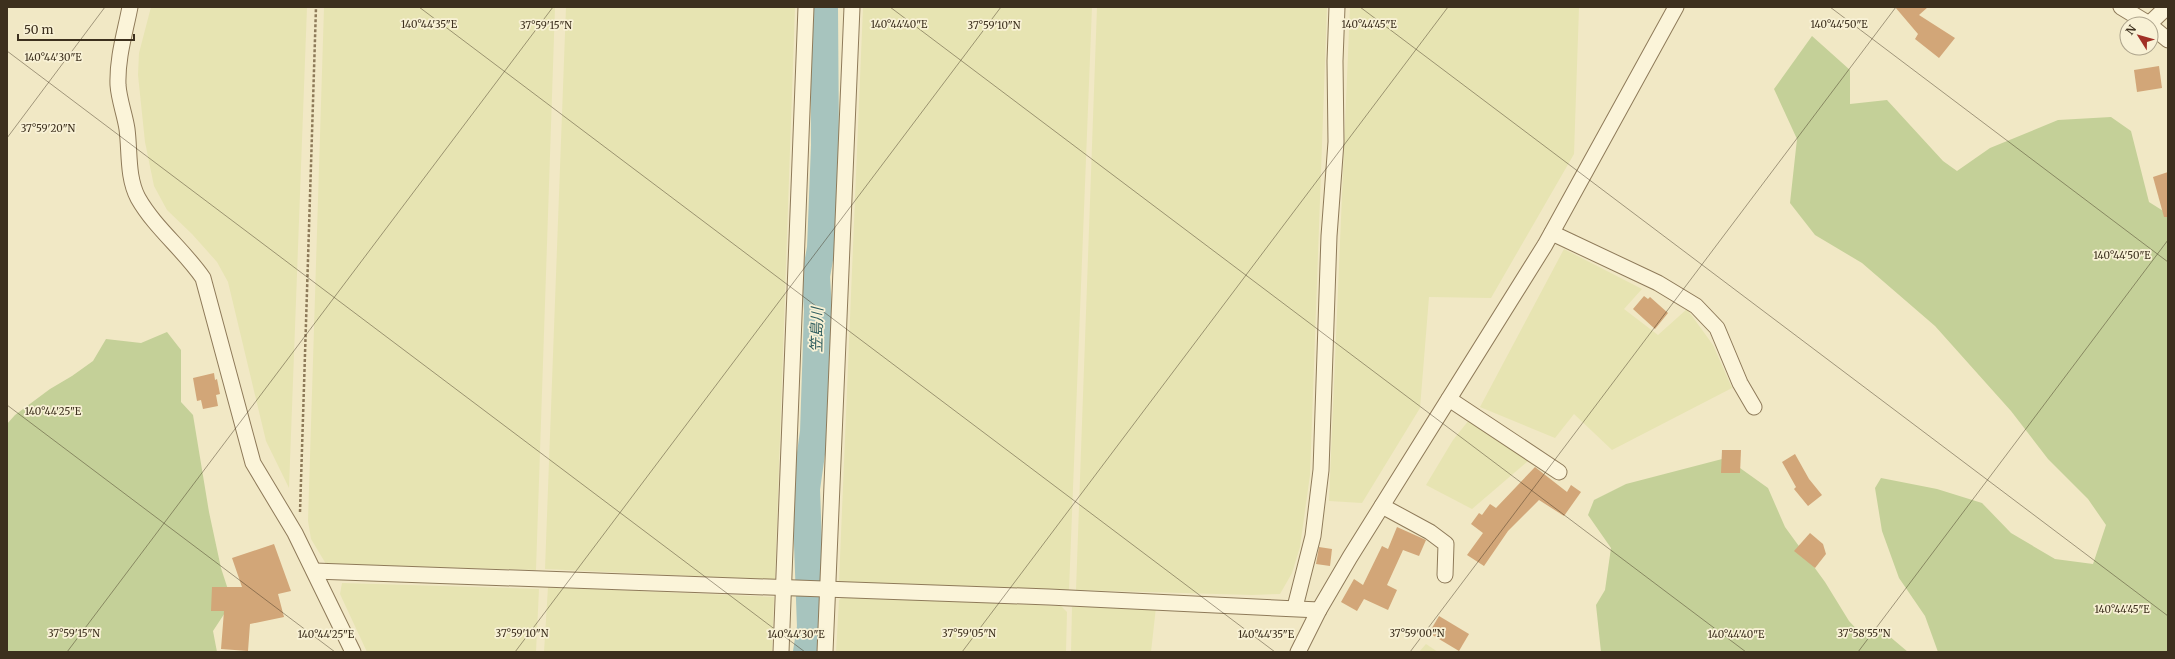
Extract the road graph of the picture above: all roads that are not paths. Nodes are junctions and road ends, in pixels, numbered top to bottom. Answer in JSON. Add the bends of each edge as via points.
{"nodes":[{"id":1,"x":130,"y":7,"type":"edge"},
{"id":2,"x":806,"y":7,"type":"edge"},
{"id":3,"x":852,"y":7,"type":"edge"},
{"id":4,"x":1337,"y":7,"type":"edge"},
{"id":5,"x":1676,"y":7,"type":"edge"},
{"id":6,"x":2121,"y":7,"type":"edge"},
{"id":7,"x":2167,"y":7,"type":"edge"},
{"id":8,"x":2136,"y":16,"type":"edge"},
{"id":9,"x":2158,"y":16,"type":"edge"},
{"id":10,"x":2159,"y":32,"type":"edge"},
{"id":11,"x":2168,"y":40,"type":"edge"},
{"id":12,"x":1552,"y":233,"type":"junction"},
{"id":13,"x":1449,"y":399,"type":"junction"},
{"id":14,"x":1754,"y":407,"type":"dead end"},
{"id":15,"x":1559,"y":472,"type":"dead end"},
{"id":16,"x":1382,"y":506,"type":"junction"},
{"id":17,"x":314,"y":571,"type":"junction"},
{"id":18,"x":1445,"y":575,"type":"dead end"},
{"id":19,"x":784,"y":589,"type":"junction"},
{"id":20,"x":828,"y":589,"type":"junction"},
{"id":21,"x":1295,"y":607,"type":"junction"},
{"id":22,"x":1319,"y":610,"type":"junction"},
{"id":23,"x":1301,"y":650,"type":"edge"},
{"id":24,"x":353,"y":652,"type":"edge"},
{"id":25,"x":782,"y":652,"type":"edge"},
{"id":26,"x":825,"y":652,"type":"edge"}],
"edges":[{"from":1,"to":17,"type":"street","via":[[119,54],[118,85],[127,130],[132,180],[138,197],[154,221],[190,258],[203,278],[253,463],[295,532]]},
{"from":2,"to":19,"type":"street"},
{"from":3,"to":20,"type":"street"},
{"from":4,"to":21,"type":"street","via":[[1336,142],[1329,236],[1321,470],[1313,536]]},
{"from":5,"to":12,"type":"street"},
{"from":6,"to":8,"type":"street"},
{"from":7,"to":9,"type":"street"},
{"from":10,"to":11,"type":"street"},
{"from":12,"to":13,"type":"street"},
{"from":12,"to":14,"type":"street","via":[[1658,283],[1696,306],[1717,328],[1740,383]]},
{"from":13,"to":15,"type":"street"},
{"from":13,"to":16,"type":"street"},
{"from":16,"to":18,"type":"street","via":[[1430,532],[1446,544]]},
{"from":16,"to":22,"type":"street"},
{"from":17,"to":19,"type":"street"},
{"from":17,"to":24,"type":"street"},
{"from":19,"to":20,"type":"street"},
{"from":19,"to":25,"type":"street"},
{"from":20,"to":21,"type":"street"},
{"from":20,"to":26,"type":"street"},
{"from":21,"to":22,"type":"street"},
{"from":22,"to":23,"type":"street"}]}
